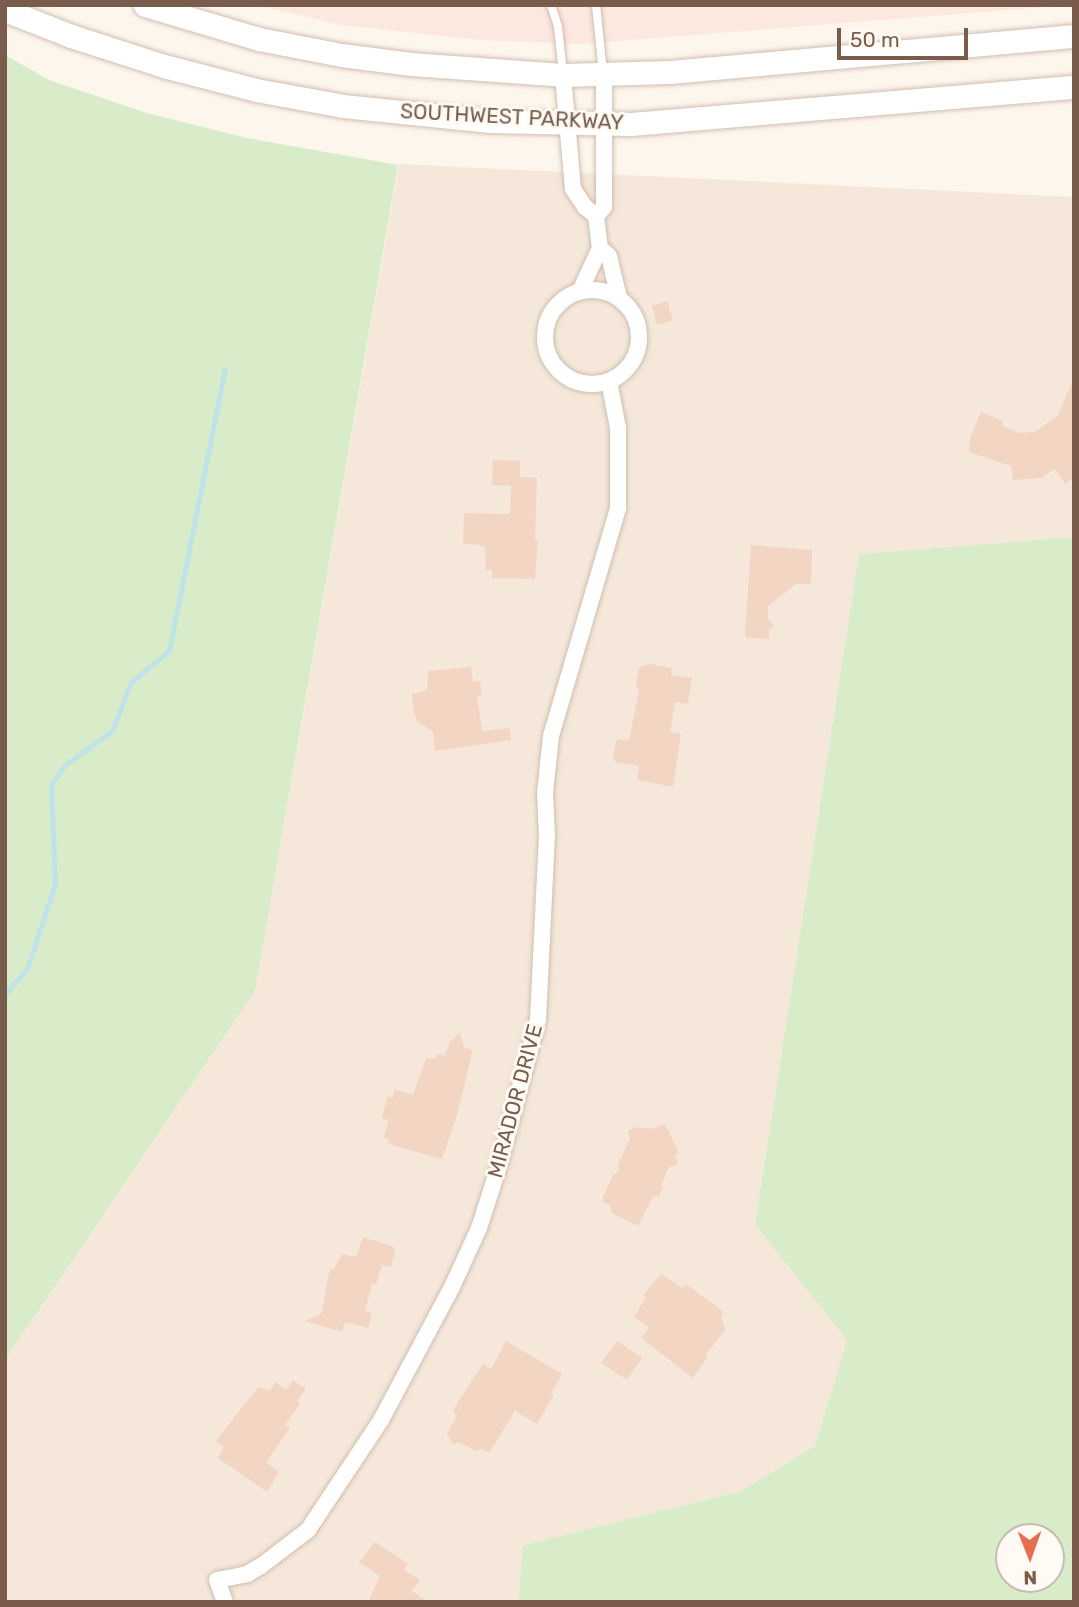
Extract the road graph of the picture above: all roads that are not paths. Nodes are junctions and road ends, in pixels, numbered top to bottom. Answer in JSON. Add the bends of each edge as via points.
{"nodes":[{"id":1,"x":145,"y":5,"type":"edge"},
{"id":2,"x":551,"y":5,"type":"edge"},
{"id":3,"x":596,"y":5,"type":"edge"},
{"id":4,"x":5,"y":10,"type":"edge"},
{"id":5,"x":1074,"y":36,"type":"edge"},
{"id":6,"x":563,"y":75,"type":"junction"},
{"id":7,"x":604,"y":76,"type":"junction"},
{"id":8,"x":1074,"y":87,"type":"edge"},
{"id":9,"x":567,"y":125,"type":"junction"},
{"id":10,"x":606,"y":125,"type":"junction"},
{"id":11,"x":596,"y":216,"type":"junction"},
{"id":12,"x":600,"y":248,"type":"junction"},
{"id":13,"x":580,"y":291,"type":"junction"},
{"id":14,"x":619,"y":298,"type":"junction"},
{"id":15,"x":609,"y":381,"type":"junction"},
{"id":16,"x":225,"y":1602,"type":"edge"}],
"edges":[{"from":1,"to":6,"type":"main road","via":[[259,39],[341,54]]},
{"from":2,"to":6,"type":"lane"},
{"from":3,"to":7,"type":"lane"},
{"from":4,"to":9,"type":"main road","name":"SOUTHWEST PARKWAY","via":[[164,66],[256,90],[342,106]]},
{"from":5,"to":7,"type":"main road"},
{"from":6,"to":7,"type":"main road"},
{"from":6,"to":9,"type":"street"},
{"from":7,"to":10,"type":"street"},
{"from":8,"to":10,"type":"main road","name":"SOUTHWEST PARKWAY"},
{"from":9,"to":10,"type":"main road","name":"SOUTHWEST PARKWAY"},
{"from":9,"to":11,"type":"street","via":[[573,189]]},
{"from":10,"to":11,"type":"street","via":[[604,207]]},
{"from":11,"to":12,"type":"street"},
{"from":12,"to":13,"type":"street"},
{"from":12,"to":14,"type":"street","via":[[609,256]]},
{"from":13,"to":14,"type":"street","via":[[594,289]]},
{"from":13,"to":15,"type":"street","via":[[567,296],[550,314],[544,339],[547,352],[552,363],[572,380]]},
{"from":14,"to":15,"type":"street","via":[[631,309],[640,336],[631,363]]},
{"from":15,"to":16,"type":"street","name":"MIRADOR DRIVE","via":[[618,428],[618,508],[551,736],[538,1019],[499,1166],[479,1228],[451,1289],[381,1420],[308,1530],[247,1574],[218,1580]]}]}
